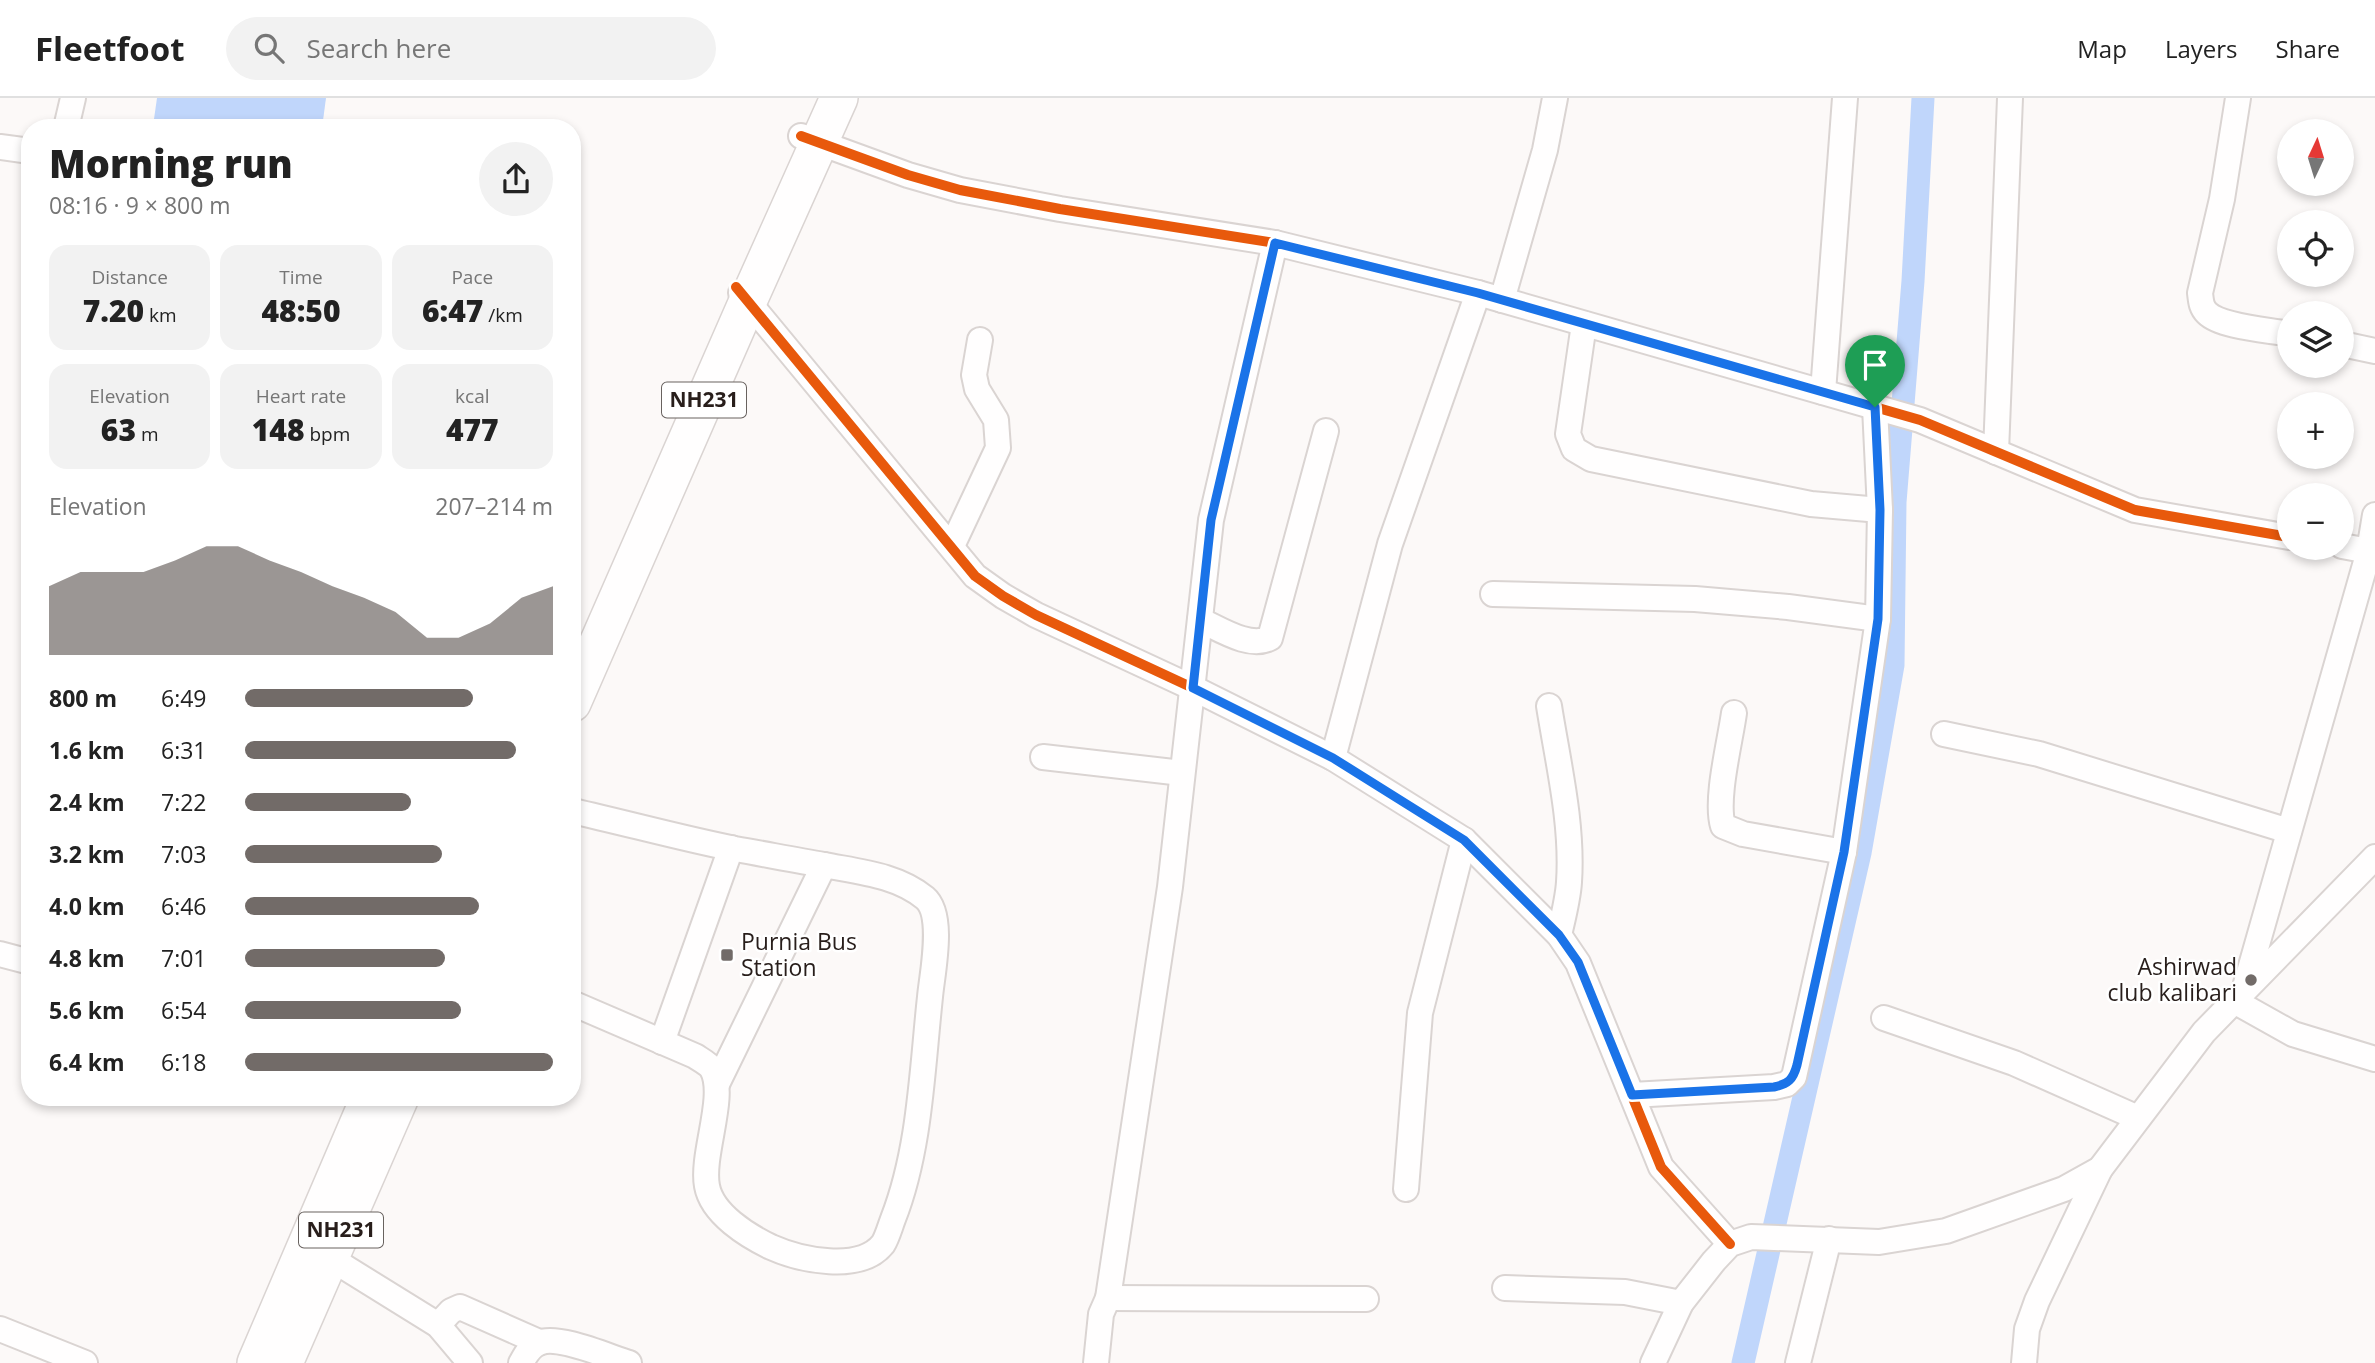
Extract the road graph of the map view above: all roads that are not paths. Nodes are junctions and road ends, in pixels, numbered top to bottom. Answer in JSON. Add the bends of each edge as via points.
{"nodes":[{"id":1,"x":73,"y":98,"type":"edge"},
{"id":2,"x":818,"y":98,"type":"edge"},
{"id":3,"x":839,"y":98,"type":"edge"},
{"id":4,"x":1555,"y":98,"type":"edge"},
{"id":5,"x":1844,"y":98,"type":"edge"},
{"id":6,"x":2010,"y":98,"type":"edge"},
{"id":7,"x":2238,"y":98,"type":"edge"},
{"id":8,"x":68,"y":119,"type":"edge"},
{"id":9,"x":811,"y":139,"type":"junction"},
{"id":10,"x":0,"y":147,"type":"edge"},
{"id":11,"x":21,"y":150,"type":"edge"},
{"id":12,"x":1275,"y":243,"type":"junction"},
{"id":13,"x":1478,"y":293,"type":"junction"},
{"id":14,"x":742,"y":294,"type":"junction"},
{"id":15,"x":1502,"y":300,"type":"junction"},
{"id":16,"x":1584,"y":324,"type":"junction"},
{"id":17,"x":2277,"y":332,"type":"edge"},
{"id":18,"x":980,"y":340,"type":"dead end"},
{"id":19,"x":2354,"y":347,"type":"edge"},
{"id":20,"x":2375,"y":351,"type":"edge"},
{"id":21,"x":1822,"y":392,"type":"junction"},
{"id":22,"x":1882,"y":409,"type":"junction"},
{"id":23,"x":1326,"y":431,"type":"dead end"},
{"id":24,"x":1996,"y":452,"type":"junction"},
{"id":25,"x":1880,"y":510,"type":"junction"},
{"id":26,"x":2375,"y":515,"type":"edge"},
{"id":27,"x":2277,"y":535,"type":"edge"},
{"id":28,"x":952,"y":546,"type":"junction"},
{"id":29,"x":2354,"y":548,"type":"edge"},
{"id":30,"x":2369,"y":551,"type":"junction"},
{"id":31,"x":1493,"y":594,"type":"dead end"},
{"id":32,"x":1878,"y":619,"type":"junction"},
{"id":33,"x":1200,"y":620,"type":"junction"},
{"id":34,"x":581,"y":635,"type":"edge"},
{"id":35,"x":581,"y":682,"type":"edge"},
{"id":36,"x":1193,"y":688,"type":"junction"},
{"id":37,"x":1549,"y":706,"type":"dead end"},
{"id":38,"x":1734,"y":713,"type":"dead end"},
{"id":39,"x":1944,"y":734,"type":"dead end"},
{"id":40,"x":1043,"y":757,"type":"dead end"},
{"id":41,"x":1333,"y":758,"type":"junction"},
{"id":42,"x":1182,"y":773,"type":"junction"},
{"id":43,"x":581,"y":813,"type":"edge"},
{"id":44,"x":2289,"y":831,"type":"junction"},
{"id":45,"x":1464,"y":840,"type":"junction"},
{"id":46,"x":731,"y":848,"type":"junction"},
{"id":47,"x":1844,"y":852,"type":"junction"},
{"id":48,"x":2375,"y":858,"type":"edge"},
{"id":49,"x":824,"y":865,"type":"junction"},
{"id":50,"x":1559,"y":935,"type":"junction"},
{"id":51,"x":0,"y":954,"type":"edge"},
{"id":52,"x":21,"y":960,"type":"edge"},
{"id":53,"x":2239,"y":996,"type":"junction"},
{"id":54,"x":581,"y":1007,"type":"edge"},
{"id":55,"x":1884,"y":1018,"type":"dead end"},
{"id":56,"x":662,"y":1042,"type":"junction"},
{"id":57,"x":2375,"y":1059,"type":"edge"},
{"id":58,"x":717,"y":1084,"type":"junction"},
{"id":59,"x":1632,"y":1095,"type":"junction"},
{"id":60,"x":367,"y":1106,"type":"edge"},
{"id":61,"x":395,"y":1106,"type":"edge"},
{"id":62,"x":2138,"y":1118,"type":"junction"},
{"id":63,"x":2100,"y":1169,"type":"junction"},
{"id":64,"x":1406,"y":1189,"type":"dead end"},
{"id":65,"x":1829,"y":1239,"type":"junction"},
{"id":66,"x":1741,"y":1240,"type":"junction"},
{"id":67,"x":318,"y":1250,"type":"junction"},
{"id":68,"x":1505,"y":1287,"type":"dead end"},
{"id":69,"x":1108,"y":1298,"type":"junction"},
{"id":70,"x":1366,"y":1299,"type":"dead end"},
{"id":71,"x":1681,"y":1303,"type":"junction"},
{"id":72,"x":438,"y":1325,"type":"junction"},
{"id":73,"x":0,"y":1329,"type":"edge"},
{"id":74,"x":539,"y":1342,"type":"junction"},
{"id":75,"x":85,"y":1363,"type":"edge"},
{"id":76,"x":256,"y":1363,"type":"edge"},
{"id":77,"x":284,"y":1363,"type":"edge"},
{"id":78,"x":470,"y":1363,"type":"edge"},
{"id":79,"x":521,"y":1363,"type":"edge"},
{"id":80,"x":629,"y":1363,"type":"edge"},
{"id":81,"x":1096,"y":1363,"type":"edge"},
{"id":82,"x":1653,"y":1363,"type":"edge"},
{"id":83,"x":1798,"y":1363,"type":"edge"},
{"id":84,"x":2024,"y":1363,"type":"edge"}],
"edges":[{"from":1,"to":8,"type":"street"},
{"from":2,"to":9,"type":"highway","number":"NH231"},
{"from":3,"to":9,"type":"highway","number":"NH231"},
{"from":4,"to":15,"type":"street","via":[[1545,150]]},
{"from":5,"to":21,"type":"street"},
{"from":6,"to":24,"type":"street"},
{"from":7,"to":17,"type":"street","via":[[2201,303],[2208,315],[2222,321]]},
{"from":9,"to":12,"type":"street","via":[[960,190]]},
{"from":9,"to":14,"type":"highway","number":"NH231"},
{"from":10,"to":11,"type":"street"},
{"from":12,"to":13,"type":"street"},
{"from":12,"to":33,"type":"street","via":[[1211,520]]},
{"from":13,"to":15,"type":"street"},
{"from":13,"to":41,"type":"street","via":[[1390,544]]},
{"from":14,"to":28,"type":"street"},
{"from":14,"to":34,"type":"highway","number":"NH231"},
{"from":14,"to":35,"type":"highway","number":"NH231"},
{"from":15,"to":16,"type":"street"},
{"from":16,"to":21,"type":"street"},
{"from":16,"to":25,"type":"street","via":[[1568,434],[1574,449],[1591,460],[1811,504]]},
{"from":18,"to":28,"type":"street","via":[[974,375],[996,420],[998,448]]},
{"from":19,"to":20,"type":"street"},
{"from":21,"to":22,"type":"street"},
{"from":22,"to":24,"type":"street"},
{"from":22,"to":25,"type":"street"},
{"from":23,"to":33,"type":"street","via":[[1270,638],[1250,641]]},
{"from":24,"to":27,"type":"street","via":[[2134,510]]},
{"from":25,"to":32,"type":"street"},
{"from":26,"to":30,"type":"street"},
{"from":28,"to":36,"type":"street","via":[[975,576],[1003,596]]},
{"from":29,"to":30,"type":"street"},
{"from":30,"to":44,"type":"street"},
{"from":31,"to":32,"type":"street","via":[[1695,599]]},
{"from":32,"to":47,"type":"street"},
{"from":33,"to":36,"type":"street"},
{"from":36,"to":41,"type":"street"},
{"from":36,"to":42,"type":"street"},
{"from":37,"to":50,"type":"street","via":[[1568,842],[1569,883]]},
{"from":38,"to":47,"type":"street","via":[[1722,796],[1723,826],[1743,834]]},
{"from":39,"to":44,"type":"street","via":[[2039,754]]},
{"from":40,"to":42,"type":"street"},
{"from":41,"to":45,"type":"street"},
{"from":42,"to":69,"type":"street","via":[[1170,887]]},
{"from":43,"to":46,"type":"street"},
{"from":44,"to":53,"type":"street"},
{"from":45,"to":50,"type":"street"},
{"from":45,"to":64,"type":"street","via":[[1420,1013]]},
{"from":46,"to":49,"type":"street"},
{"from":46,"to":56,"type":"street"},
{"from":47,"to":59,"type":"street","via":[[1794,1077],[1774,1087]]},
{"from":48,"to":53,"type":"street"},
{"from":49,"to":58,"type":"street"},
{"from":49,"to":58,"type":"street","via":[[881,875],[910,887],[929,901],[935,918],[917,1118],[900,1202],[883,1244],[864,1259],[845,1262],[801,1256],[746,1233],[716,1206],[707,1186],[707,1165]]},
{"from":50,"to":59,"type":"street","via":[[1578,962]]},
{"from":51,"to":52,"type":"street"},
{"from":53,"to":57,"type":"street","via":[[2293,1034]]},
{"from":53,"to":62,"type":"street","via":[[2204,1032]]},
{"from":54,"to":56,"type":"street"},
{"from":55,"to":62,"type":"street","via":[[2014,1063]]},
{"from":56,"to":58,"type":"street","via":[[711,1067]]},
{"from":59,"to":66,"type":"street","via":[[1661,1167]]},
{"from":60,"to":67,"type":"highway","number":"NH231"},
{"from":61,"to":67,"type":"highway","number":"NH231"},
{"from":62,"to":63,"type":"street"},
{"from":63,"to":65,"type":"street","via":[[2064,1189],[1947,1231],[1879,1242]]},
{"from":63,"to":84,"type":"street","via":[[2036,1301],[2027,1329]]},
{"from":65,"to":66,"type":"street"},
{"from":65,"to":83,"type":"street"},
{"from":66,"to":71,"type":"street","via":[[1714,1261]]},
{"from":67,"to":72,"type":"street"},
{"from":67,"to":76,"type":"highway","number":"NH231"},
{"from":67,"to":77,"type":"highway","number":"NH231"},
{"from":68,"to":71,"type":"street","via":[[1625,1292]]},
{"from":69,"to":70,"type":"street"},
{"from":69,"to":81,"type":"street","via":[[1101,1314]]},
{"from":71,"to":82,"type":"street"},
{"from":72,"to":74,"type":"street","via":[[460,1307]]},
{"from":72,"to":78,"type":"street"},
{"from":73,"to":75,"type":"street"},
{"from":74,"to":79,"type":"street"},
{"from":74,"to":80,"type":"street","via":[[552,1340]]}]}
